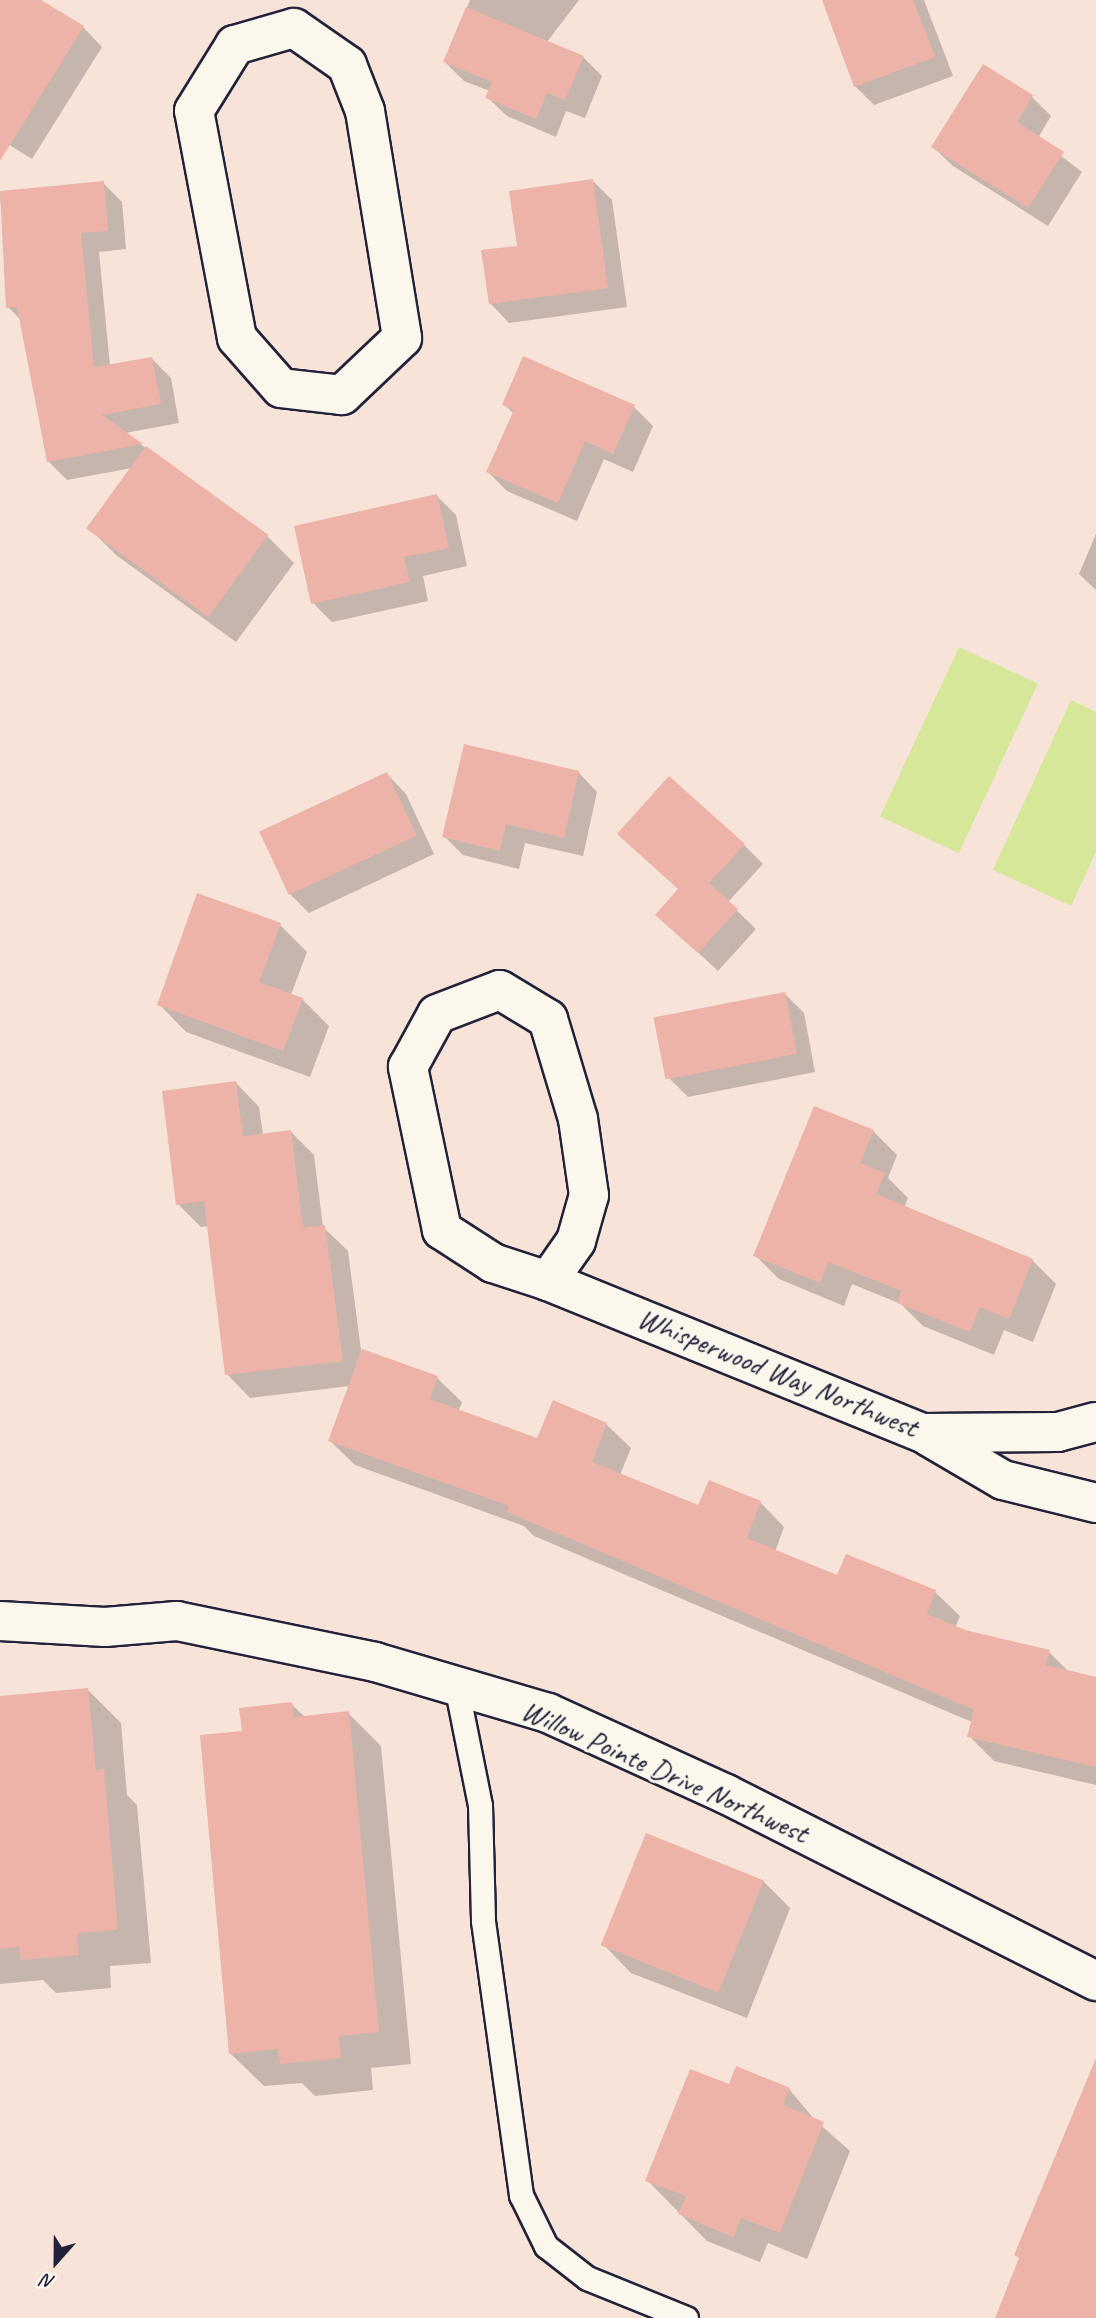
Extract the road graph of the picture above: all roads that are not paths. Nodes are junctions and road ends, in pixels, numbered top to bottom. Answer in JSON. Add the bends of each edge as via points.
{"nodes":[{"id":1,"x":298,"y":14,"type":"edge"},
{"id":2,"x":548,"y":1281,"type":"junction"},
{"id":3,"x":1096,"y":1422,"type":"edge"},
{"id":4,"x":923,"y":1433,"type":"junction"},
{"id":5,"x":1096,"y":1503,"type":"edge"},
{"id":6,"x":0,"y":1621,"type":"edge"},
{"id":7,"x":456,"y":1685,"type":"junction"},
{"id":8,"x":1096,"y":1981,"type":"edge"},
{"id":9,"x":686,"y":2318,"type":"edge"}],
"edges":[{"from":1,"to":1,"type":"street","via":[[347,65],[365,111],[402,338],[342,395],[281,388],[237,338],[194,111],[235,45]]},
{"from":2,"to":2,"type":"street","name":"Whisperwood Way Northwest","via":[[576,1241],[589,1195],[578,1119],[548,1018],[500,990],[437,1014],[408,1067],[442,1230],[493,1263]]},
{"from":2,"to":4,"type":"street","name":"Whisperwood Way Northwest"},
{"from":3,"to":4,"type":"street","name":"Whisperwood Way Northwest","via":[[1058,1432]]},
{"from":4,"to":5,"type":"street","via":[[1003,1480]]},
{"from":6,"to":7,"type":"street","name":"Willow Pointe Drive Northwest","via":[[105,1627],[177,1621],[324,1650]]},
{"from":7,"to":8,"type":"street","name":"Willow Pointe Drive Northwest","via":[[548,1713],[713,1788]]},
{"from":7,"to":9,"type":"lane","via":[[480,1805],[483,1922],[521,2195],[546,2246],[587,2278]]}]}
